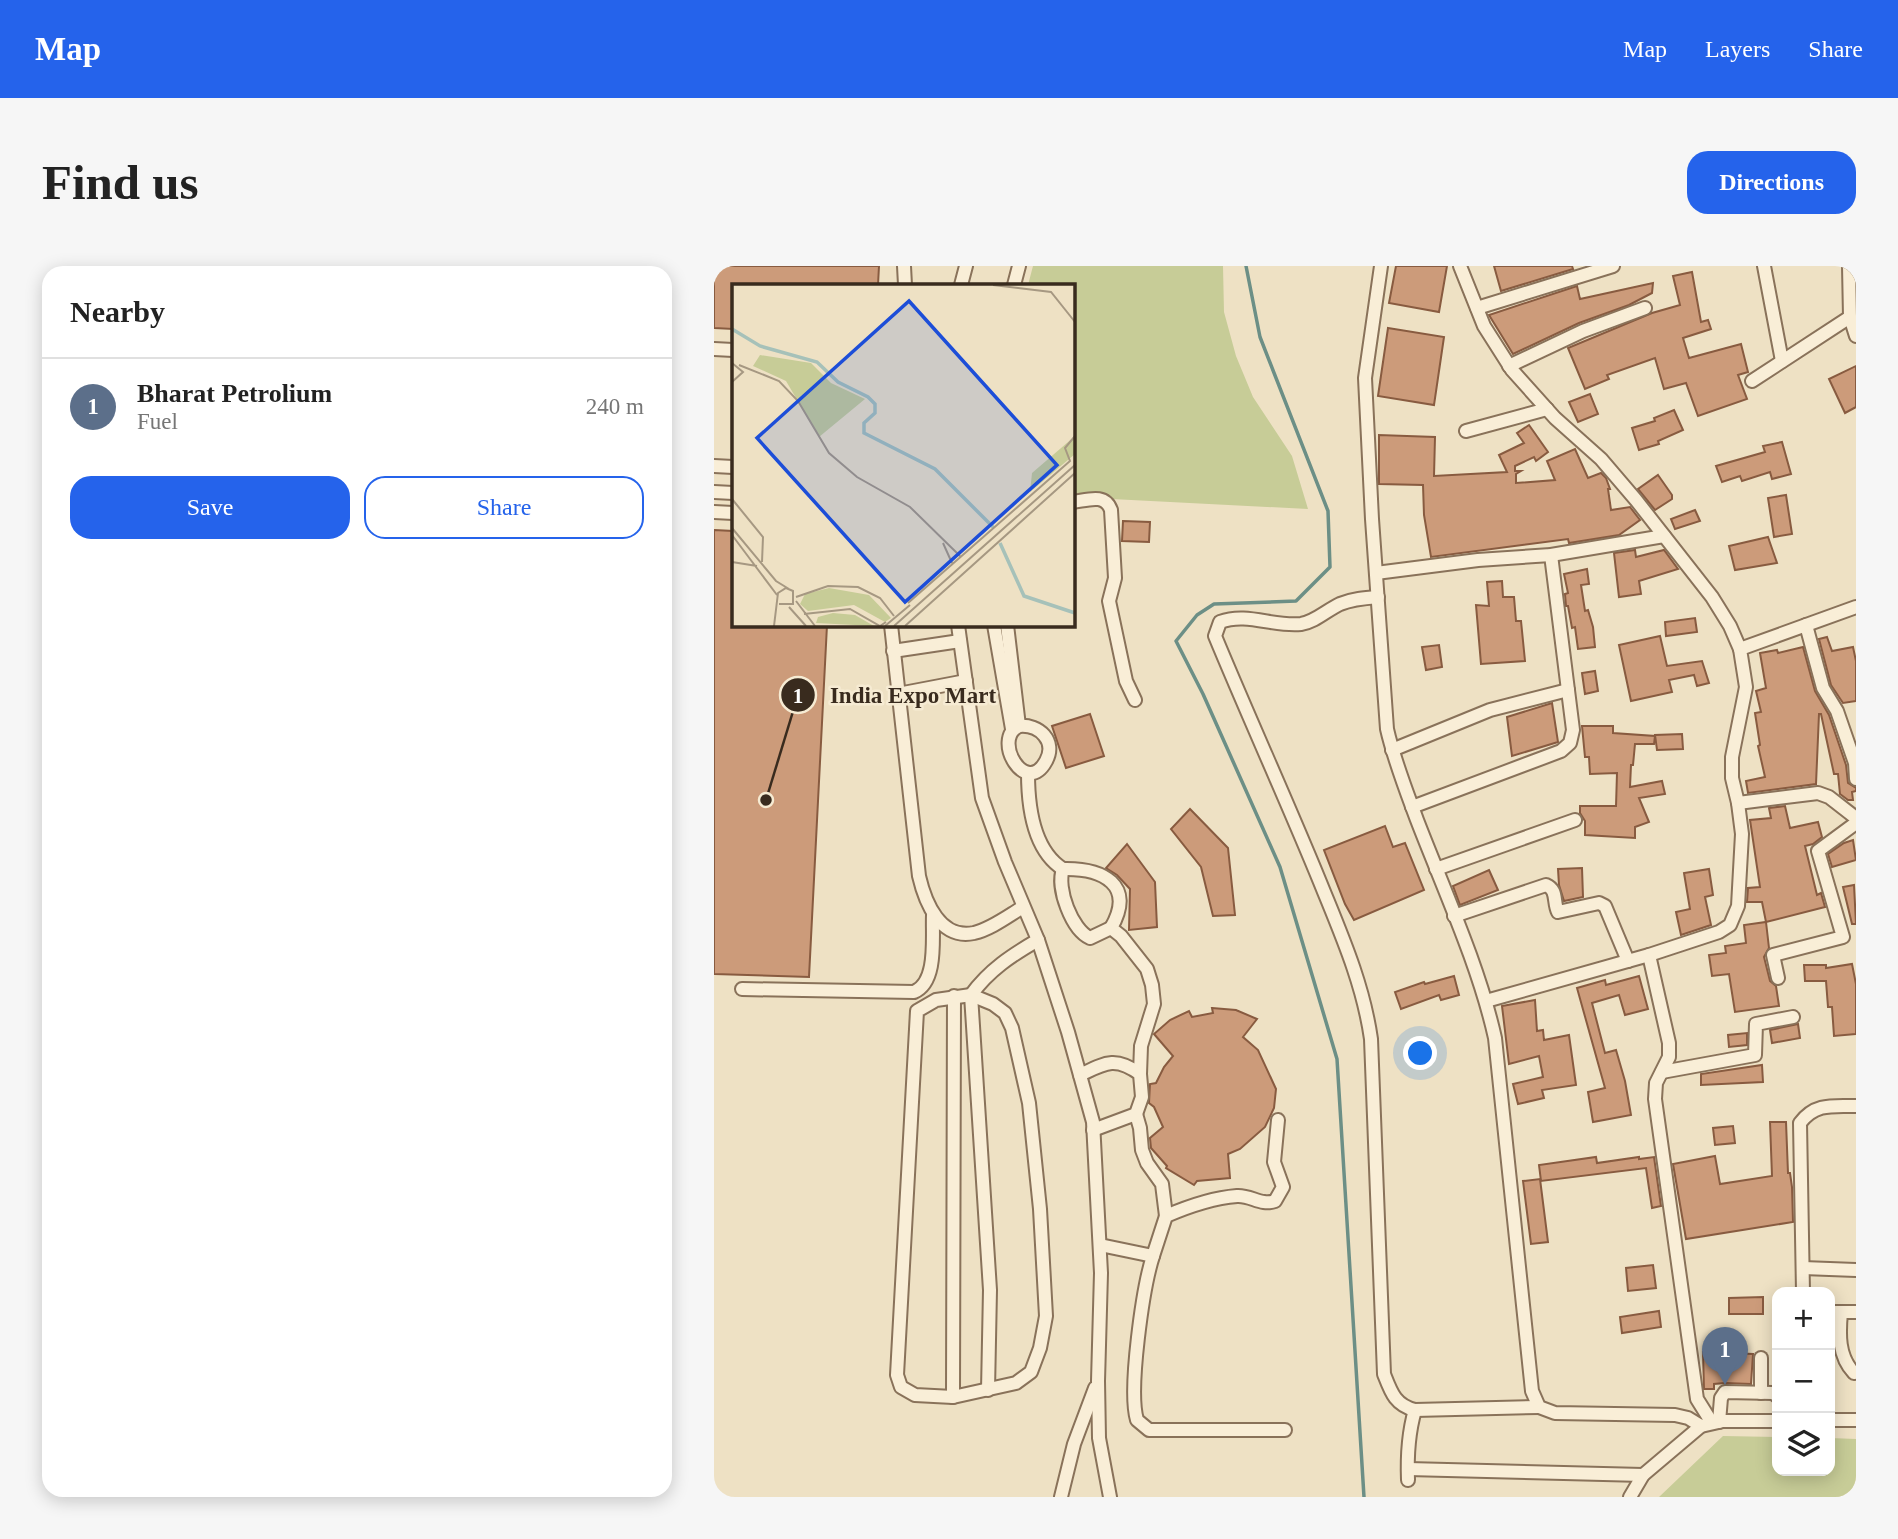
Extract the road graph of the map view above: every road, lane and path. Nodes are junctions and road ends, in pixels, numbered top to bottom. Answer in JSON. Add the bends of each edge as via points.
{"nodes":[{"id":1,"x":904,"y":266,"type":"edge"},
{"id":2,"x":966,"y":266,"type":"edge"},
{"id":3,"x":1019,"y":266,"type":"edge"},
{"id":4,"x":1381,"y":266,"type":"edge"},
{"id":5,"x":1460,"y":266,"type":"edge"},
{"id":6,"x":1613,"y":266,"type":"edge"},
{"id":7,"x":1764,"y":266,"type":"edge"},
{"id":8,"x":1851,"y":272,"type":"edge"},
{"id":9,"x":905,"y":284,"type":"edge"},
{"id":10,"x":961,"y":284,"type":"edge"},
{"id":11,"x":1014,"y":284,"type":"edge"},
{"id":12,"x":1645,"y":307,"type":"dead end"},
{"id":13,"x":1477,"y":309,"type":"junction"},
{"id":14,"x":1850,"y":317,"type":"junction"},
{"id":15,"x":1856,"y":336,"type":"edge"},
{"id":16,"x":714,"y":348,"type":"edge"},
{"id":17,"x":732,"y":350,"type":"edge"},
{"id":18,"x":1782,"y":361,"type":"junction"},
{"id":19,"x":1509,"y":366,"type":"junction"},
{"id":20,"x":1752,"y":381,"type":"dead end"},
{"id":21,"x":1547,"y":409,"type":"junction"},
{"id":22,"x":1466,"y":431,"type":"dead end"},
{"id":23,"x":714,"y":466,"type":"edge"},
{"id":24,"x":732,"y":467,"type":"edge"},
{"id":25,"x":714,"y":492,"type":"edge"},
{"id":26,"x":732,"y":493,"type":"edge"},
{"id":27,"x":1074,"y":502,"type":"edge"},
{"id":28,"x":714,"y":512,"type":"edge"},
{"id":29,"x":732,"y":513,"type":"edge"},
{"id":30,"x":1664,"y":536,"type":"junction"},
{"id":31,"x":1550,"y":555,"type":"junction"},
{"id":32,"x":1376,"y":573,"type":"junction"},
{"id":33,"x":1378,"y":597,"type":"junction"},
{"id":34,"x":1856,"y":607,"type":"edge"},
{"id":35,"x":1806,"y":625,"type":"junction"},
{"id":36,"x":891,"y":626,"type":"edge"},
{"id":37,"x":958,"y":626,"type":"edge"},
{"id":38,"x":994,"y":626,"type":"edge"},
{"id":39,"x":1007,"y":626,"type":"edge"},
{"id":40,"x":960,"y":641,"type":"junction"},
{"id":41,"x":1740,"y":649,"type":"junction"},
{"id":42,"x":893,"y":651,"type":"junction"},
{"id":43,"x":966,"y":681,"type":"junction"},
{"id":44,"x":1568,"y":690,"type":"junction"},
{"id":45,"x":898,"y":694,"type":"junction"},
{"id":46,"x":1135,"y":700,"type":"dead end"},
{"id":47,"x":1016,"y":728,"type":"junction"},
{"id":48,"x":1392,"y":750,"type":"junction"},
{"id":49,"x":1028,"y":773,"type":"junction"},
{"id":50,"x":1856,"y":779,"type":"edge"},
{"id":51,"x":1738,"y":803,"type":"junction"},
{"id":52,"x":1412,"y":807,"type":"junction"},
{"id":53,"x":1575,"y":820,"type":"dead end"},
{"id":54,"x":1856,"y":821,"type":"edge"},
{"id":55,"x":1063,"y":869,"type":"junction"},
{"id":56,"x":1436,"y":869,"type":"junction"},
{"id":57,"x":1023,"y":907,"type":"junction"},
{"id":58,"x":933,"y":915,"type":"junction"},
{"id":59,"x":1454,"y":916,"type":"junction"},
{"id":60,"x":1111,"y":928,"type":"junction"},
{"id":61,"x":1038,"y":940,"type":"junction"},
{"id":62,"x":1649,"y":955,"type":"junction"},
{"id":63,"x":1628,"y":961,"type":"junction"},
{"id":64,"x":1778,"y":978,"type":"dead end"},
{"id":65,"x":742,"y":989,"type":"dead end"},
{"id":66,"x":971,"y":995,"type":"junction"},
{"id":67,"x":954,"y":996,"type":"junction"},
{"id":68,"x":1486,"y":1001,"type":"junction"},
{"id":69,"x":1793,"y":1017,"type":"dead end"},
{"id":70,"x":1662,"y":1072,"type":"junction"},
{"id":71,"x":1140,"y":1074,"type":"junction"},
{"id":72,"x":1080,"y":1075,"type":"junction"},
{"id":73,"x":1856,"y":1106,"type":"edge"},
{"id":74,"x":1136,"y":1114,"type":"junction"},
{"id":75,"x":1278,"y":1121,"type":"dead end"},
{"id":76,"x":1093,"y":1130,"type":"junction"},
{"id":77,"x":1166,"y":1216,"type":"junction"},
{"id":78,"x":1100,"y":1245,"type":"junction"},
{"id":79,"x":1153,"y":1256,"type":"junction"},
{"id":80,"x":1803,"y":1268,"type":"junction"},
{"id":81,"x":1856,"y":1270,"type":"edge"},
{"id":82,"x":1803,"y":1287,"type":"edge"},
{"id":83,"x":1835,"y":1312,"type":"edge"},
{"id":84,"x":1856,"y":1312,"type":"edge"},
{"id":85,"x":1761,"y":1358,"type":"dead end"},
{"id":86,"x":1854,"y":1373,"type":"dead end"},
{"id":87,"x":1098,"y":1381,"type":"junction"},
{"id":88,"x":988,"y":1390,"type":"junction"},
{"id":89,"x":1761,"y":1393,"type":"junction"},
{"id":90,"x":1772,"y":1395,"type":"edge"},
{"id":91,"x":953,"y":1397,"type":"junction"},
{"id":92,"x":1539,"y":1407,"type":"junction"},
{"id":93,"x":1415,"y":1410,"type":"junction"},
{"id":94,"x":1772,"y":1420,"type":"edge"},
{"id":95,"x":1835,"y":1420,"type":"edge"},
{"id":96,"x":1856,"y":1420,"type":"edge"},
{"id":97,"x":1711,"y":1424,"type":"junction"},
{"id":98,"x":1285,"y":1430,"type":"dead end"},
{"id":99,"x":1643,"y":1475,"type":"junction"},
{"id":100,"x":1060,"y":1497,"type":"edge"},
{"id":101,"x":1110,"y":1497,"type":"edge"},
{"id":102,"x":1630,"y":1497,"type":"edge"}],
"edges":[{"from":1,"to":9,"type":"street"},
{"from":2,"to":10,"type":"street"},
{"from":3,"to":11,"type":"street"},
{"from":4,"to":32,"type":"street","via":[[1365,378]]},
{"from":5,"to":13,"type":"street"},
{"from":6,"to":13,"type":"street"},
{"from":7,"to":18,"type":"street"},
{"from":8,"to":14,"type":"street"},
{"from":12,"to":19,"type":"street"},
{"from":13,"to":19,"type":"street"},
{"from":14,"to":15,"type":"street"},
{"from":14,"to":18,"type":"street"},
{"from":16,"to":17,"type":"street"},
{"from":18,"to":20,"type":"street"},
{"from":19,"to":21,"type":"street"},
{"from":21,"to":22,"type":"street"},
{"from":21,"to":30,"type":"street","via":[[1601,459]]},
{"from":23,"to":24,"type":"street"},
{"from":25,"to":26,"type":"street"},
{"from":27,"to":46,"type":"street","via":[[1102,498],[1111,510],[1115,578],[1109,601],[1126,681]]},
{"from":28,"to":29,"type":"street"},
{"from":30,"to":31,"type":"street"},
{"from":30,"to":41,"type":"street","via":[[1712,597]]},
{"from":31,"to":32,"type":"street"},
{"from":31,"to":44,"type":"street"},
{"from":32,"to":33,"type":"street"},
{"from":33,"to":48,"type":"street"},
{"from":33,"to":93,"type":"street","via":[[1355,599],[1304,624],[1232,618],[1220,622],[1215,636],[1289,804],[1366,1008],[1384,1374],[1403,1407]]},
{"from":34,"to":35,"type":"street"},
{"from":35,"to":41,"type":"street"},
{"from":35,"to":50,"type":"street","via":[[1823,688],[1837,711],[1855,763]]},
{"from":36,"to":42,"type":"street"},
{"from":37,"to":40,"type":"street"},
{"from":38,"to":47,"type":"street"},
{"from":39,"to":47,"type":"street"},
{"from":40,"to":42,"type":"street"},
{"from":40,"to":43,"type":"street"},
{"from":41,"to":51,"type":"street","via":[[1746,687],[1732,757]]},
{"from":42,"to":45,"type":"street"},
{"from":43,"to":45,"type":"street"},
{"from":43,"to":57,"type":"street","via":[[982,798]]},
{"from":44,"to":48,"type":"street","via":[[1490,710]]},
{"from":44,"to":52,"type":"street","via":[[1573,730],[1570,743],[1561,751]]},
{"from":45,"to":58,"type":"street","via":[[919,876]]},
{"from":47,"to":49,"type":"street","via":[[1009,745],[1013,760]]},
{"from":47,"to":49,"type":"street","via":[[1041,731],[1049,744],[1044,765]]},
{"from":48,"to":52,"type":"street"},
{"from":49,"to":55,"type":"street","via":[[1031,816],[1048,856]]},
{"from":51,"to":54,"type":"street","via":[[1818,793]]},
{"from":51,"to":62,"type":"street","via":[[1742,834],[1738,906],[1730,925]]},
{"from":52,"to":56,"type":"street"},
{"from":53,"to":56,"type":"street"},
{"from":54,"to":64,"type":"street","via":[[1818,850],[1843,937],[1773,956]]},
{"from":55,"to":60,"type":"street","via":[[1098,873],[1116,886],[1119,907]]},
{"from":55,"to":60,"type":"street","via":[[1060,885],[1078,929],[1090,938]]},
{"from":56,"to":59,"type":"street"},
{"from":57,"to":58,"type":"street","via":[[976,932],[943,926]]},
{"from":57,"to":61,"type":"street"},
{"from":58,"to":65,"type":"street","via":[[930,968],[921,989],[914,992]]},
{"from":59,"to":63,"type":"street","via":[[1546,885],[1555,893],[1558,912],[1599,903],[1605,906]]},
{"from":59,"to":68,"type":"street"},
{"from":60,"to":71,"type":"street","via":[[1147,969],[1152,985],[1154,1004],[1141,1046]]},
{"from":61,"to":66,"type":"street","via":[[987,975]]},
{"from":61,"to":72,"type":"street"},
{"from":62,"to":63,"type":"street"},
{"from":62,"to":70,"type":"street","via":[[1670,1043]]},
{"from":63,"to":68,"type":"street"},
{"from":66,"to":67,"type":"street"},
{"from":66,"to":88,"type":"street","via":[[990,1290]]},
{"from":66,"to":88,"type":"street","via":[[999,1008],[1012,1028],[1029,1104],[1045,1276],[1046,1316],[1031,1372],[1017,1383]]},
{"from":67,"to":91,"type":"street"},
{"from":67,"to":91,"type":"street","via":[[917,1011],[897,1375],[901,1387],[915,1395]]},
{"from":68,"to":92,"type":"street","via":[[1495,1038],[1532,1391]]},
{"from":69,"to":70,"type":"street","via":[[1756,1024],[1755,1055]]},
{"from":70,"to":97,"type":"street","via":[[1655,1099],[1664,1170],[1697,1399]]},
{"from":71,"to":72,"type":"street","via":[[1116,1061]]},
{"from":71,"to":74,"type":"street","via":[[1142,1097]]},
{"from":72,"to":76,"type":"street"},
{"from":73,"to":80,"type":"street","via":[[1808,1112],[1800,1123]]},
{"from":74,"to":76,"type":"street"},
{"from":74,"to":77,"type":"street","via":[[1142,1150],[1162,1184]]},
{"from":75,"to":77,"type":"street","via":[[1274,1161],[1283,1187],[1275,1201],[1240,1196],[1198,1203]]},
{"from":76,"to":78,"type":"street"},
{"from":77,"to":79,"type":"street"},
{"from":78,"to":79,"type":"street"},
{"from":78,"to":87,"type":"street"},
{"from":79,"to":98,"type":"street","via":[[1136,1363],[1137,1420],[1149,1430]]},
{"from":80,"to":81,"type":"street"},
{"from":80,"to":82,"type":"street"},
{"from":83,"to":84,"type":"street"},
{"from":83,"to":86,"type":"street","via":[[1846,1365]]},
{"from":85,"to":89,"type":"street"},
{"from":87,"to":100,"type":"street"},
{"from":87,"to":101,"type":"street","via":[[1099,1438]]},
{"from":88,"to":91,"type":"street"},
{"from":89,"to":90,"type":"street"},
{"from":89,"to":97,"type":"street","via":[[1725,1392]]},
{"from":92,"to":93,"type":"street"},
{"from":92,"to":97,"type":"street","via":[[1555,1413],[1675,1415]]},
{"from":93,"to":99,"type":"street","via":[[1409,1429],[1408,1475]]},
{"from":94,"to":97,"type":"street"},
{"from":95,"to":96,"type":"street"},
{"from":97,"to":99,"type":"street"},
{"from":99,"to":102,"type":"street"}]}
